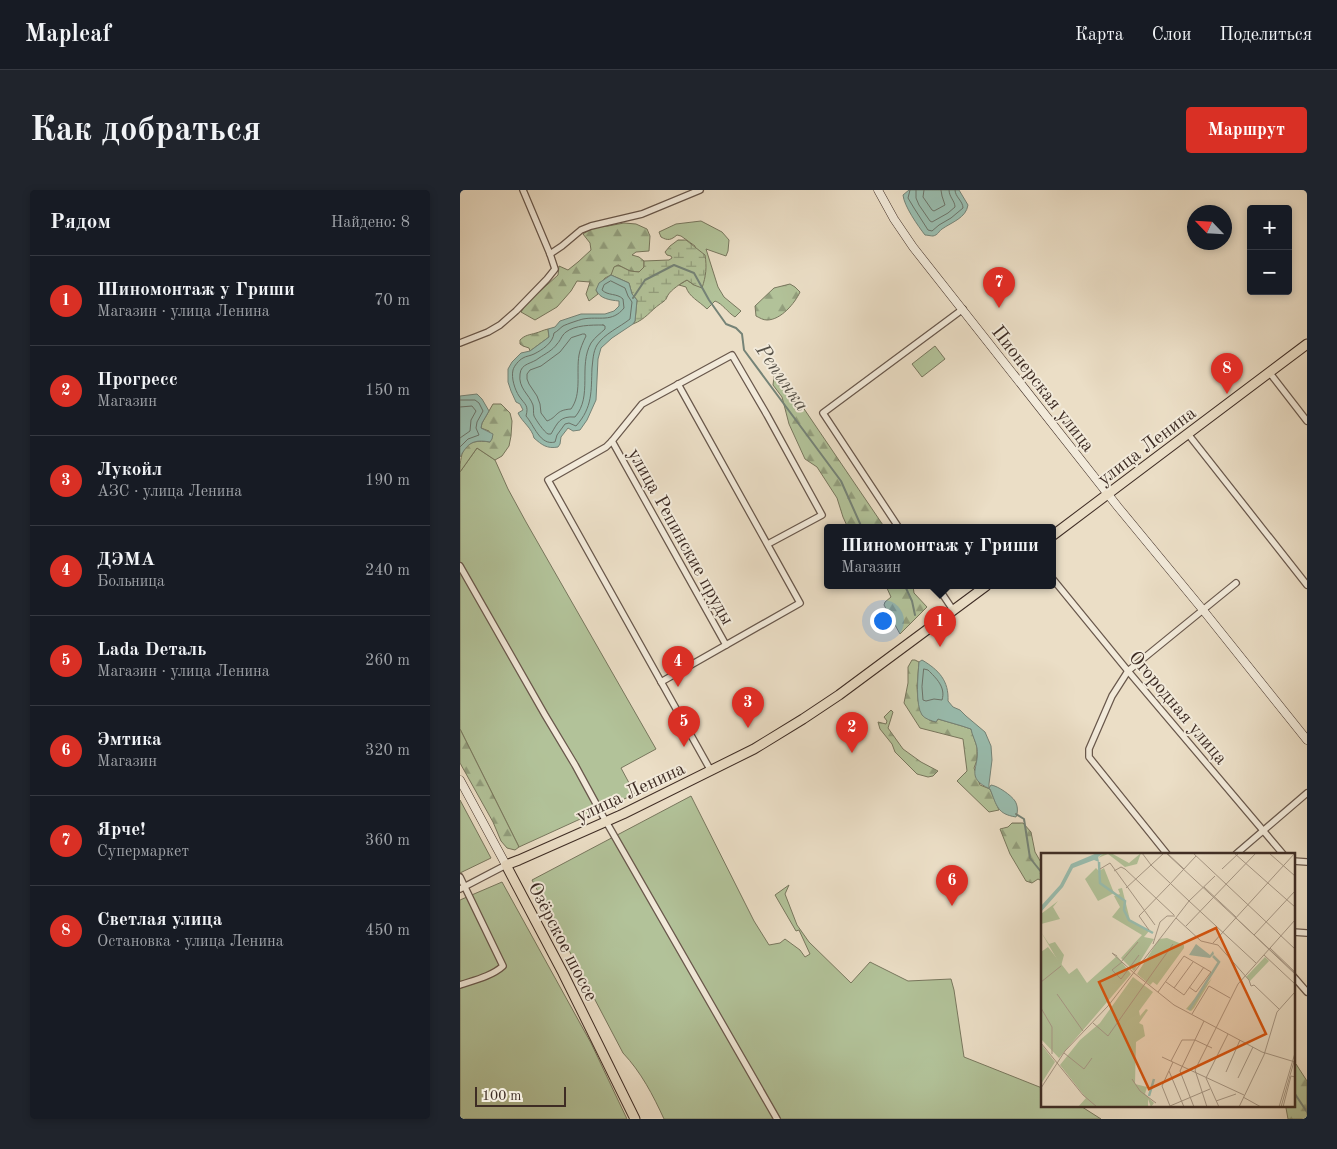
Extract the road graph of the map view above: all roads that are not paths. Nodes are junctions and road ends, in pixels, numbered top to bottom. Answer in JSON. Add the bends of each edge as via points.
{"nodes":[{"id":1,"x":523,"y":190,"type":"edge"},
{"id":2,"x":700,"y":190,"type":"edge"},
{"id":3,"x":878,"y":190,"type":"edge"},
{"id":4,"x":550,"y":254,"type":"junction"},
{"id":5,"x":963,"y":309,"type":"junction"},
{"id":6,"x":460,"y":343,"type":"edge"},
{"id":7,"x":1307,"y":344,"type":"edge"},
{"id":8,"x":1269,"y":372,"type":"junction"},
{"id":9,"x":678,"y":384,"type":"junction"},
{"id":10,"x":1307,"y":421,"type":"edge"},
{"id":11,"x":1188,"y":434,"type":"junction"},
{"id":12,"x":612,"y":441,"type":"junction"},
{"id":13,"x":1107,"y":494,"type":"junction"},
{"id":14,"x":896,"y":524,"type":"edge"},
{"id":15,"x":1056,"y":533,"type":"edge"},
{"id":16,"x":768,"y":544,"type":"junction"},
{"id":17,"x":460,"y":566,"type":"edge"},
{"id":18,"x":1056,"y":583,"type":"edge"},
{"id":19,"x":1236,"y":583,"type":"dead end"},
{"id":20,"x":1307,"y":586,"type":"edge"},
{"id":21,"x":939,"y":589,"type":"edge"},
{"id":22,"x":982,"y":589,"type":"edge"},
{"id":23,"x":953,"y":610,"type":"junction"},
{"id":24,"x":1203,"y":610,"type":"junction"},
{"id":25,"x":726,"y":645,"type":"junction"},
{"id":26,"x":1128,"y":671,"type":"junction"},
{"id":27,"x":661,"y":682,"type":"junction"},
{"id":28,"x":1307,"y":740,"type":"edge"},
{"id":29,"x":711,"y":771,"type":"junction"},
{"id":30,"x":460,"y":780,"type":"edge"},
{"id":31,"x":1307,"y":793,"type":"edge"},
{"id":32,"x":607,"y":822,"type":"junction"},
{"id":33,"x":1263,"y":830,"type":"junction"},
{"id":34,"x":1166,"y":853,"type":"edge"},
{"id":35,"x":1237,"y":853,"type":"edge"},
{"id":36,"x":1282,"y":853,"type":"edge"},
{"id":37,"x":1294,"y":861,"type":"edge"},
{"id":38,"x":1307,"y":862,"type":"edge"},
{"id":39,"x":506,"y":865,"type":"junction"},
{"id":40,"x":460,"y":877,"type":"edge"},
{"id":41,"x":462,"y":887,"type":"edge"},
{"id":42,"x":1294,"y":932,"type":"edge"},
{"id":43,"x":1307,"y":933,"type":"edge"},
{"id":44,"x":1294,"y":977,"type":"edge"},
{"id":45,"x":460,"y":984,"type":"edge"},
{"id":46,"x":1307,"y":992,"type":"edge"},
{"id":47,"x":636,"y":1119,"type":"edge"},
{"id":48,"x":777,"y":1119,"type":"edge"}],
"edges":[{"from":1,"to":4,"type":"street"},
{"from":2,"to":4,"type":"street","via":[[642,214],[581,230]]},
{"from":3,"to":5,"type":"street","name":"Пионерская улица","via":[[907,239]]},
{"from":4,"to":6,"type":"street","via":[[555,269],[552,275],[516,311],[488,332]]},
{"from":5,"to":13,"type":"street","name":"Пионерская улица"},
{"from":5,"to":14,"type":"street","via":[[823,413]]},
{"from":7,"to":8,"type":"main road","name":"улица Ленина"},
{"from":8,"to":10,"type":"street"},
{"from":8,"to":11,"type":"main road","name":"улица Ленина"},
{"from":9,"to":12,"type":"street","name":"улица Репинские пруды","via":[[642,404]]},
{"from":9,"to":16,"type":"street","name":"улица Репинские пруды"},
{"from":9,"to":16,"type":"street","name":"улица Репинские пруды","via":[[732,355],[767,415],[822,515]]},
{"from":11,"to":13,"type":"main road","name":"улица Ленина"},
{"from":11,"to":20,"type":"street"},
{"from":12,"to":25,"type":"street","name":"улица Репинские пруды"},
{"from":12,"to":27,"type":"street","name":"улица Репинские пруды","via":[[548,480]]},
{"from":13,"to":15,"type":"main road","name":"улица Ленина"},
{"from":13,"to":24,"type":"street","name":"Пионерская улица"},
{"from":16,"to":25,"type":"street","name":"улица Репинские пруды","via":[[800,603]]},
{"from":17,"to":32,"type":"street"},
{"from":18,"to":26,"type":"street","name":"Огородная улица"},
{"from":19,"to":24,"type":"street"},
{"from":21,"to":23,"type":"street"},
{"from":22,"to":23,"type":"main road","name":"улица Ленина"},
{"from":23,"to":29,"type":"main road","name":"улица Ленина","via":[[824,705],[754,749]]},
{"from":24,"to":26,"type":"street"},
{"from":24,"to":28,"type":"street","name":"Пионерская улица"},
{"from":25,"to":27,"type":"street","name":"улица Репинские пруды"},
{"from":26,"to":33,"type":"street","name":"Огородная улица"},
{"from":26,"to":34,"type":"street","via":[[1112,696],[1089,749],[1089,757]]},
{"from":27,"to":29,"type":"street"},
{"from":29,"to":32,"type":"main road","name":"улица Ленина"},
{"from":30,"to":39,"type":"street","name":"Озёрское шоссе"},
{"from":31,"to":33,"type":"street"},
{"from":32,"to":39,"type":"main road","name":"улица Ленина"},
{"from":32,"to":48,"type":"street"},
{"from":33,"to":35,"type":"street"},
{"from":33,"to":36,"type":"street","name":"Огородная улица"},
{"from":37,"to":38,"type":"street"},
{"from":39,"to":41,"type":"street"},
{"from":39,"to":47,"type":"main road","name":"Озёрское шоссе"},
{"from":40,"to":41,"type":"street"},
{"from":41,"to":45,"type":"street","via":[[503,966],[479,979]]},
{"from":42,"to":43,"type":"street"},
{"from":44,"to":46,"type":"street"}]}
